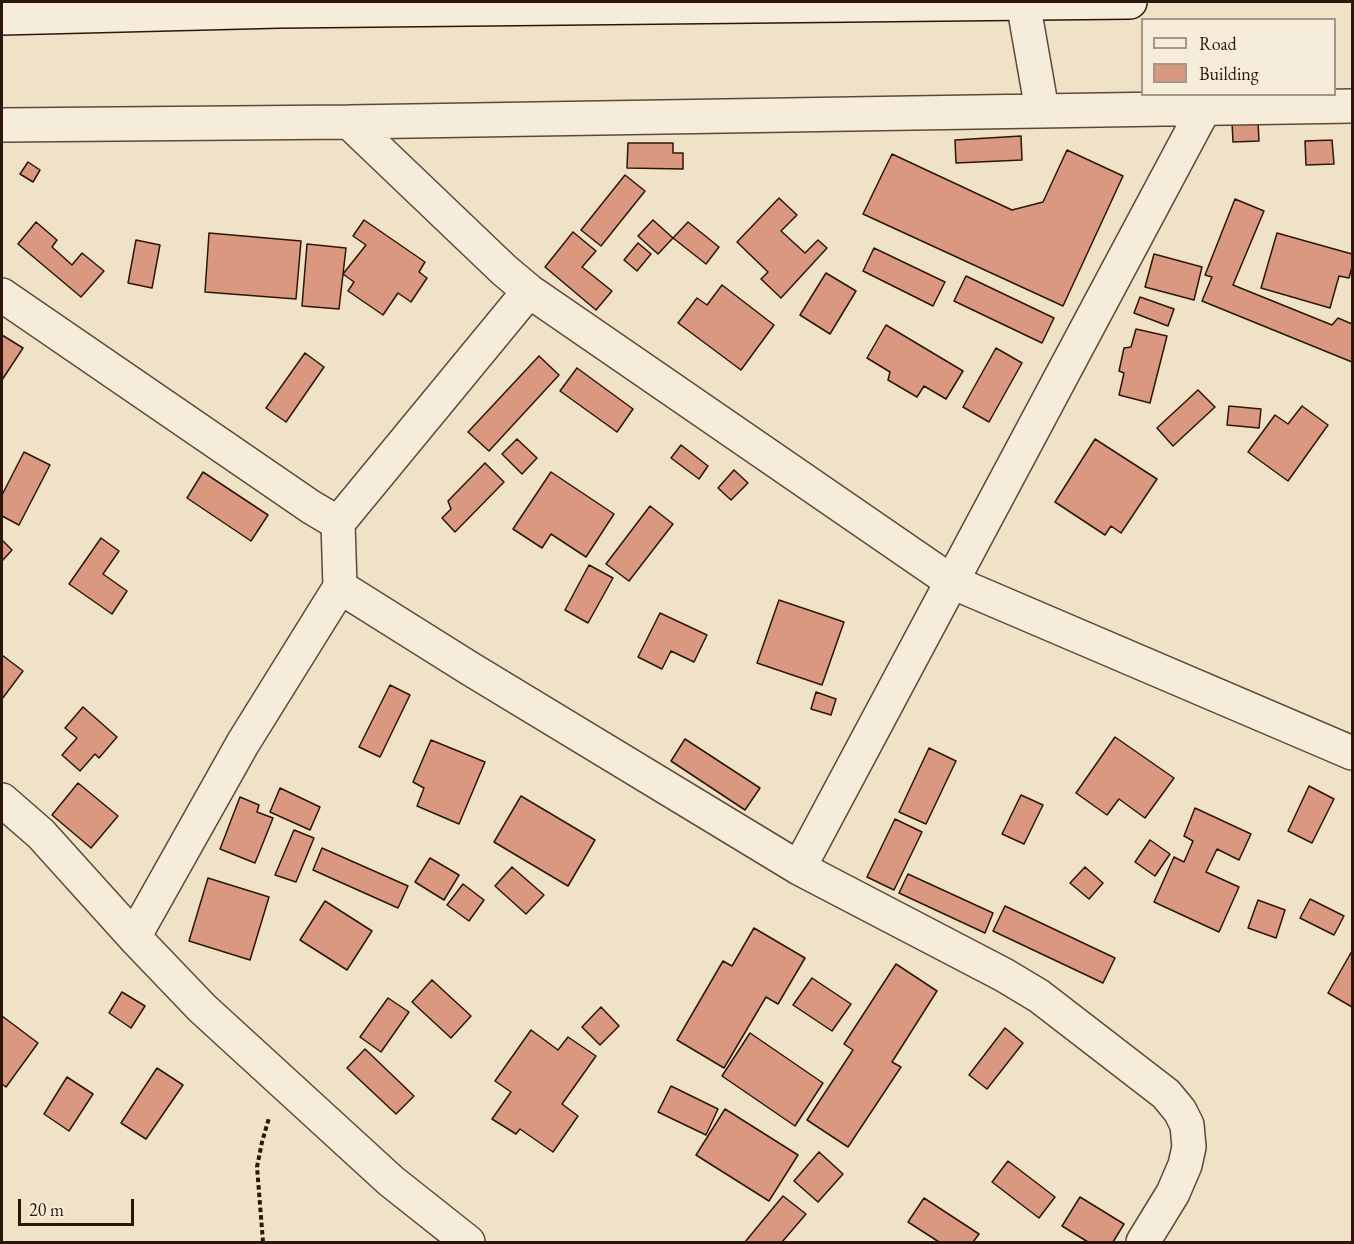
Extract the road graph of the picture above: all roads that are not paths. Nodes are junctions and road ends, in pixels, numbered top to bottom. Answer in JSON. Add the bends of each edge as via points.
{"nodes":[{"id":1,"x":1023,"y":2,"type":"edge"},
{"id":2,"x":1130,"y":2,"type":"edge"},
{"id":3,"x":2,"y":18,"type":"edge"},
{"id":4,"x":1353,"y":106,"type":"edge"},
{"id":5,"x":1205,"y":107,"type":"junction"},
{"id":6,"x":1042,"y":110,"type":"junction"},
{"id":7,"x":349,"y":122,"type":"junction"},
{"id":8,"x":2,"y":125,"type":"edge"},
{"id":9,"x":529,"y":291,"type":"junction"},
{"id":10,"x":2,"y":296,"type":"edge"},
{"id":11,"x":338,"y":523,"type":"junction"},
{"id":12,"x":952,"y":582,"type":"junction"},
{"id":13,"x":340,"y":587,"type":"junction"},
{"id":14,"x":1353,"y":753,"type":"edge"},
{"id":15,"x":2,"y":800,"type":"edge"},
{"id":16,"x":799,"y":868,"type":"junction"},
{"id":17,"x":134,"y":937,"type":"junction"},
{"id":18,"x":468,"y":1242,"type":"edge"},
{"id":19,"x":1143,"y":1242,"type":"edge"}],
"edges":[{"from":1,"to":2,"type":"street"},
{"from":1,"to":3,"type":"street"},
{"from":1,"to":6,"type":"street"},
{"from":4,"to":5,"type":"street"},
{"from":5,"to":6,"type":"street"},
{"from":5,"to":12,"type":"street"},
{"from":6,"to":7,"type":"street"},
{"from":7,"to":8,"type":"street"},
{"from":7,"to":9,"type":"street"},
{"from":9,"to":11,"type":"street"},
{"from":9,"to":12,"type":"street"},
{"from":10,"to":11,"type":"street"},
{"from":11,"to":13,"type":"street"},
{"from":12,"to":14,"type":"street"},
{"from":12,"to":16,"type":"street"},
{"from":13,"to":16,"type":"street"},
{"from":13,"to":17,"type":"street","via":[[243,743]]},
{"from":15,"to":17,"type":"street","via":[[41,834]]},
{"from":16,"to":19,"type":"street","via":[[1040,996],[1166,1094],[1187,1125],[1189,1147],[1173,1192]]},
{"from":17,"to":18,"type":"street","via":[[202,1008],[391,1181]]}]}
